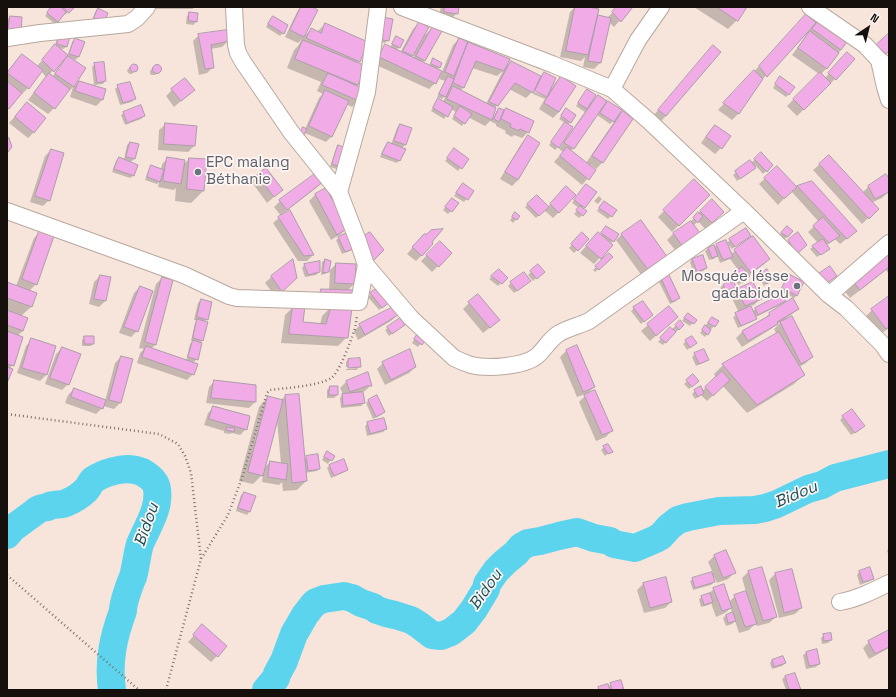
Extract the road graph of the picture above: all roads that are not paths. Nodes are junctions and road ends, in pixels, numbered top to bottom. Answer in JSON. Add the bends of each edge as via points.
{"nodes":[{"id":1,"x":147,"y":7,"type":"edge"},
{"id":2,"x":234,"y":7,"type":"edge"},
{"id":3,"x":378,"y":7,"type":"edge"},
{"id":4,"x":402,"y":7,"type":"edge"},
{"id":5,"x":661,"y":7,"type":"edge"},
{"id":6,"x":810,"y":7,"type":"edge"},
{"id":7,"x":7,"y":38,"type":"edge"},
{"id":8,"x":884,"y":63,"type":"edge"},
{"id":9,"x":612,"y":89,"type":"junction"},
{"id":10,"x":889,"y":100,"type":"edge"},
{"id":11,"x":339,"y":192,"type":"junction"},
{"id":12,"x":7,"y":211,"type":"edge"},
{"id":13,"x":744,"y":211,"type":"junction"},
{"id":14,"x":889,"y":243,"type":"edge"},
{"id":15,"x":366,"y":265,"type":"junction"},
{"id":16,"x":829,"y":295,"type":"junction"},
{"id":17,"x":889,"y":354,"type":"edge"},
{"id":18,"x":889,"y":583,"type":"edge"},
{"id":19,"x":840,"y":602,"type":"dead end"}],
"edges":[{"from":1,"to":7,"type":"street","via":[[128,24]]},
{"from":2,"to":11,"type":"street","via":[[238,53],[291,132]]},
{"from":3,"to":11,"type":"street","via":[[367,92]]},
{"from":4,"to":9,"type":"street"},
{"from":5,"to":9,"type":"street","via":[[638,40]]},
{"from":6,"to":8,"type":"street","via":[[865,45]]},
{"from":8,"to":10,"type":"street","via":[[885,88]]},
{"from":9,"to":13,"type":"street"},
{"from":11,"to":15,"type":"street"},
{"from":12,"to":15,"type":"street","via":[[184,275],[237,298],[360,302]]},
{"from":13,"to":15,"type":"street","via":[[589,321],[561,332],[535,357],[517,364],[480,366],[454,358],[411,318]]},
{"from":13,"to":16,"type":"street"},
{"from":14,"to":16,"type":"street"},
{"from":16,"to":17,"type":"street","via":[[846,308]]},
{"from":18,"to":19,"type":"street","via":[[862,596]]}]}
